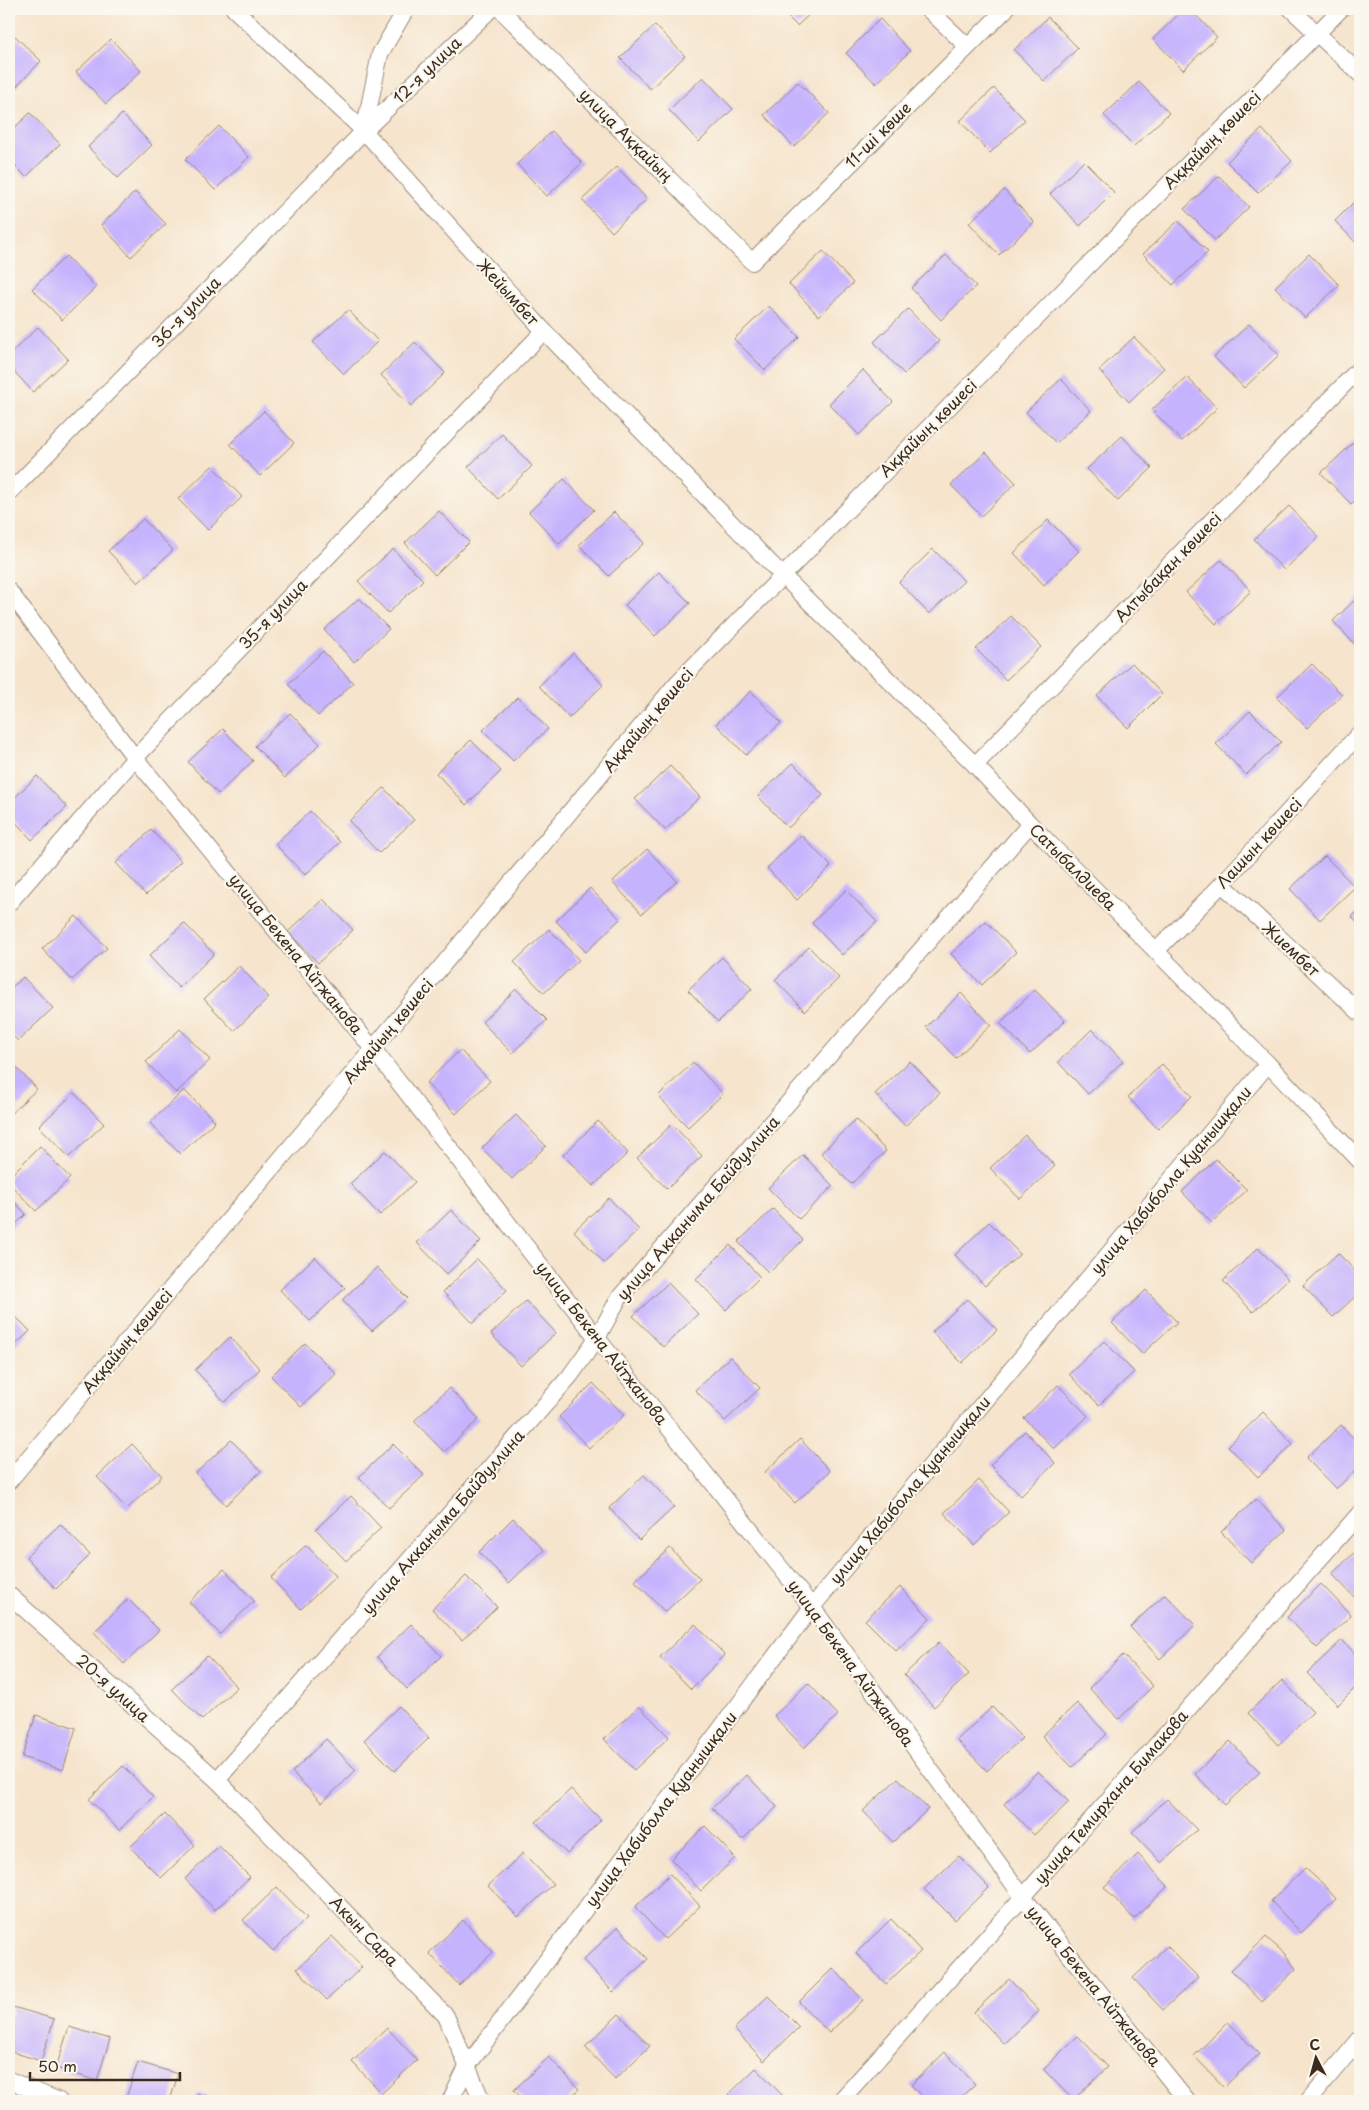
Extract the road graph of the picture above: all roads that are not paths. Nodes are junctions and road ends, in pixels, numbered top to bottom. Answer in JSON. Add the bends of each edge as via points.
{"nodes":[{"id":1,"x":234,"y":9,"type":"edge"},
{"id":2,"x":406,"y":9,"type":"edge"},
{"id":3,"x":491,"y":9,"type":"edge"},
{"id":4,"x":500,"y":9,"type":"edge"},
{"id":5,"x":928,"y":9,"type":"edge"},
{"id":6,"x":1006,"y":9,"type":"edge"},
{"id":7,"x":1291,"y":9,"type":"edge"},
{"id":8,"x":1341,"y":9,"type":"edge"},
{"id":9,"x":1316,"y":34,"type":"junction"},
{"id":10,"x":967,"y":46,"type":"junction"},
{"id":11,"x":1360,"y":74,"type":"edge"},
{"id":12,"x":364,"y":131,"type":"junction"},
{"id":13,"x":752,"y":262,"type":"joint"},
{"id":14,"x":544,"y":331,"type":"junction"},
{"id":15,"x":1360,"y":368,"type":"edge"},
{"id":16,"x":9,"y":493,"type":"edge"},
{"id":17,"x":782,"y":575,"type":"junction"},
{"id":18,"x":9,"y":591,"type":"edge"},
{"id":19,"x":1360,"y":733,"type":"edge"},
{"id":20,"x":135,"y":758,"type":"junction"},
{"id":21,"x":975,"y":766,"type":"junction"},
{"id":22,"x":1030,"y":824,"type":"junction"},
{"id":23,"x":1222,"y":884,"type":"junction"},
{"id":24,"x":9,"y":903,"type":"edge"},
{"id":25,"x":1156,"y":951,"type":"junction"},
{"id":26,"x":1360,"y":1013,"type":"edge"},
{"id":27,"x":374,"y":1049,"type":"junction"},
{"id":28,"x":1268,"y":1064,"type":"junction"},
{"id":29,"x":1360,"y":1161,"type":"edge"},
{"id":30,"x":597,"y":1338,"type":"junction"},
{"id":31,"x":9,"y":1481,"type":"edge"},
{"id":32,"x":1360,"y":1513,"type":"edge"},
{"id":33,"x":9,"y":1595,"type":"edge"},
{"id":34,"x":812,"y":1607,"type":"junction"},
{"id":35,"x":217,"y":1780,"type":"junction"},
{"id":36,"x":1023,"y":1898,"type":"junction"},
{"id":37,"x":1360,"y":2039,"type":"edge"},
{"id":38,"x":468,"y":2066,"type":"junction"},
{"id":39,"x":9,"y":2080,"type":"edge"},
{"id":40,"x":59,"y":2101,"type":"edge"},
{"id":41,"x":450,"y":2101,"type":"edge"},
{"id":42,"x":482,"y":2101,"type":"edge"},
{"id":43,"x":840,"y":2101,"type":"edge"},
{"id":44,"x":1187,"y":2101,"type":"edge"},
{"id":45,"x":1308,"y":2101,"type":"edge"}],
"edges":[{"from":1,"to":12,"type":"street","name":"Жейымбет"},
{"from":2,"to":12,"type":"street","via":[[380,54]]},
{"from":3,"to":12,"type":"street","name":"12-я улица"},
{"from":4,"to":13,"type":"street","name":"улица Аққайың"},
{"from":5,"to":10,"type":"street"},
{"from":6,"to":10,"type":"street","name":"11-ші көше"},
{"from":7,"to":9,"type":"street"},
{"from":8,"to":9,"type":"street","name":"Аққайың көшесі"},
{"from":9,"to":11,"type":"street"},
{"from":9,"to":17,"type":"street","name":"Аққайың көшесі"},
{"from":10,"to":13,"type":"street","name":"11-ші көше"},
{"from":12,"to":14,"type":"street","name":"Жейымбет"},
{"from":12,"to":16,"type":"street","name":"36-я улица"},
{"from":14,"to":17,"type":"street","name":"Жейымбет"},
{"from":14,"to":20,"type":"street","name":"35-я улица"},
{"from":15,"to":21,"type":"street","name":"Алтыбақан көшесі"},
{"from":17,"to":21,"type":"street","name":"Сатыбалдиева"},
{"from":17,"to":27,"type":"street","name":"Аққайың көшесі","via":[[678,683]]},
{"from":18,"to":20,"type":"street","name":"улица Бекена Айтжанова"},
{"from":19,"to":23,"type":"street","name":"Лашын көшесі"},
{"from":20,"to":24,"type":"street","name":"35-я улица"},
{"from":20,"to":27,"type":"street","name":"улица Бекена Айтжанова"},
{"from":21,"to":22,"type":"street","name":"Сатыбалдиева"},
{"from":22,"to":25,"type":"street","name":"Сатыбалдиева"},
{"from":22,"to":30,"type":"street","name":"улица Акканыма Байдуллина","via":[[619,1298]]},
{"from":23,"to":25,"type":"street","name":"Лашын көшесі"},
{"from":23,"to":26,"type":"street","name":"Жиембет"},
{"from":25,"to":28,"type":"street","name":"Сатыбалдиева"},
{"from":27,"to":30,"type":"street","name":"улица Бекена Айтжанова"},
{"from":27,"to":31,"type":"street","name":"Аққайың көшесі"},
{"from":28,"to":29,"type":"street","name":"Сатыбалдиева"},
{"from":28,"to":34,"type":"street","name":"улица Хабиболла Қуанышқали"},
{"from":30,"to":34,"type":"street","name":"улица Бекена Айтжанова"},
{"from":30,"to":35,"type":"street","name":"улица Акканыма Байдуллина","via":[[570,1376]]},
{"from":32,"to":36,"type":"street","name":"улица Темирхана Бимакова"},
{"from":33,"to":35,"type":"street","name":"20-я улица"},
{"from":34,"to":36,"type":"street","name":"улица Бекена Айтжанова"},
{"from":34,"to":38,"type":"street","name":"улица Хабиболла Қуанышқали"},
{"from":35,"to":38,"type":"street","name":"Акын Сара","via":[[446,2016]]},
{"from":36,"to":43,"type":"street","name":"улица Темирхана Бимакова"},
{"from":36,"to":44,"type":"street","name":"улица Бекена Айтжанова"},
{"from":37,"to":45,"type":"street"},
{"from":38,"to":41,"type":"street","name":"улица Хабиболла Қуанышқали"},
{"from":38,"to":42,"type":"street","name":"Акын Сара"},
{"from":39,"to":40,"type":"street"}]}
